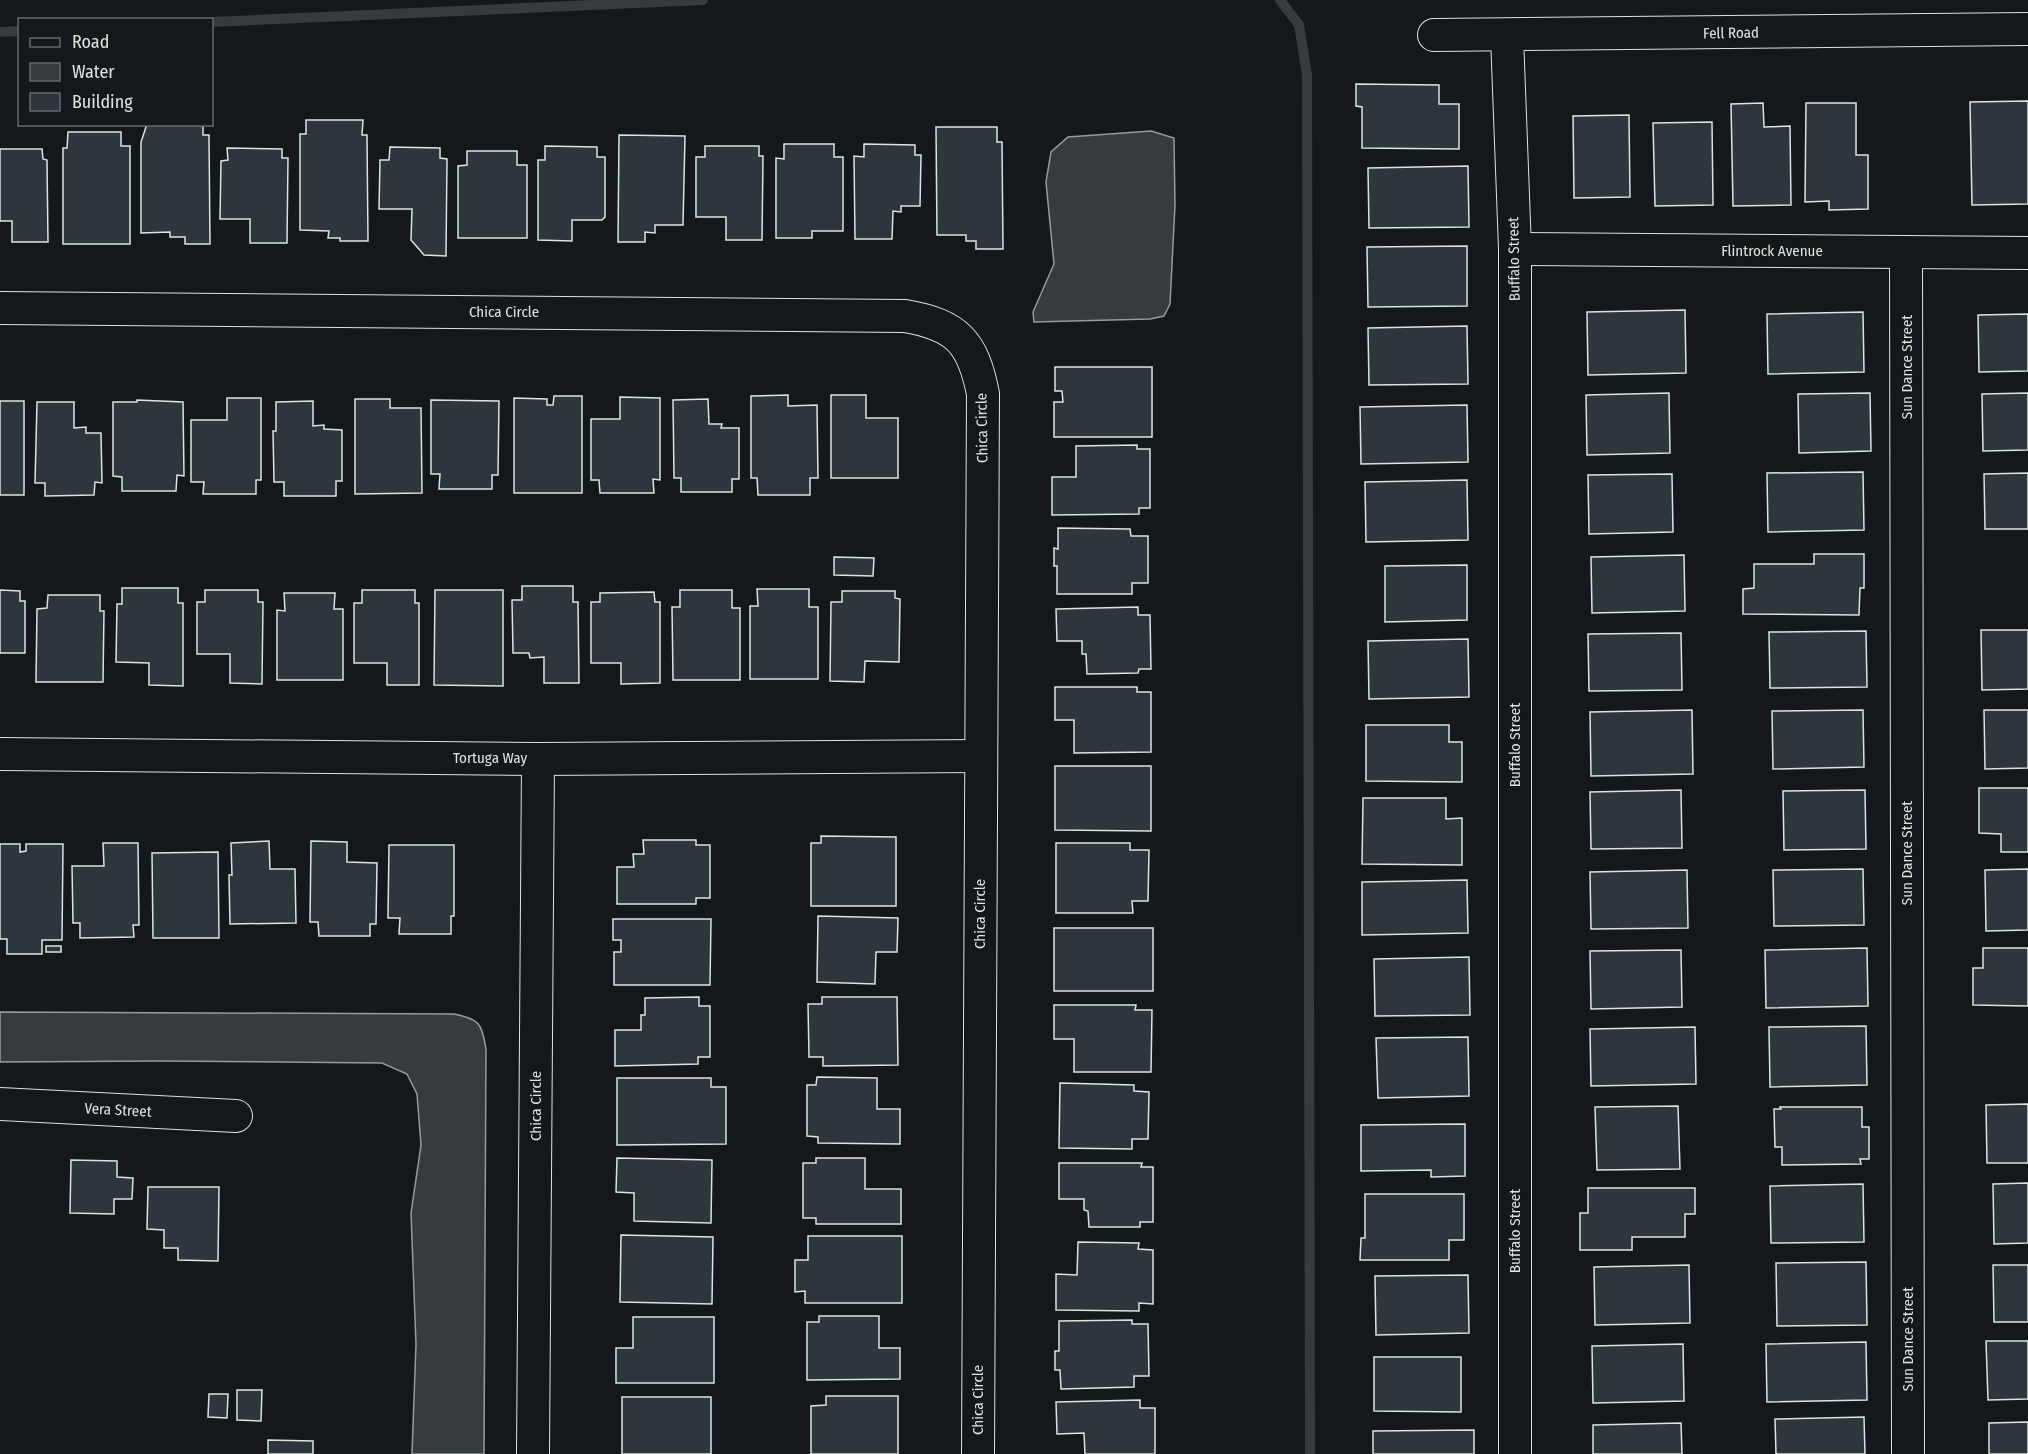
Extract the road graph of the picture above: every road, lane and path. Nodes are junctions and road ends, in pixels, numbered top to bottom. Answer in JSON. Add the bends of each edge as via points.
{"nodes":[{"id":1,"x":2028,"y":29,"type":"edge"},
{"id":2,"x":1434,"y":35,"type":"dead end"},
{"id":3,"x":1507,"y":36,"type":"junction"},
{"id":4,"x":1515,"y":249,"type":"junction"},
{"id":5,"x":1906,"y":252,"type":"junction"},
{"id":6,"x":2028,"y":254,"type":"edge"},
{"id":7,"x":0,"y":308,"type":"edge"},
{"id":8,"x":0,"y":754,"type":"edge"},
{"id":9,"x":981,"y":756,"type":"junction"},
{"id":10,"x":538,"y":759,"type":"junction"},
{"id":11,"x":0,"y":1104,"type":"edge"},
{"id":12,"x":236,"y":1116,"type":"dead end"},
{"id":13,"x":533,"y":1454,"type":"edge"},
{"id":14,"x":978,"y":1454,"type":"edge"},
{"id":15,"x":1515,"y":1454,"type":"edge"},
{"id":16,"x":1908,"y":1454,"type":"edge"}],
"edges":[{"from":1,"to":3,"type":"street","name":"Fell Road"},
{"from":2,"to":3,"type":"street","name":"Fell Road"},
{"from":3,"to":4,"type":"street","name":"Buffalo Street"},
{"from":4,"to":5,"type":"street","name":"Flintrock Avenue"},
{"from":4,"to":15,"type":"street","name":"Buffalo Street"},
{"from":5,"to":6,"type":"street","name":"Flintrock Avenue"},
{"from":5,"to":16,"type":"street","name":"Sun Dance Street"},
{"from":7,"to":9,"type":"street","name":"Chica Circle","via":[[875,315],[931,321],[954,333],[970,350],[983,394]]},
{"from":8,"to":10,"type":"street","name":"Tortuga Way"},
{"from":9,"to":10,"type":"street","name":"Tortuga Way"},
{"from":9,"to":14,"type":"street","name":"Chica Circle"},
{"from":10,"to":13,"type":"street","name":"Chica Circle"},
{"from":11,"to":12,"type":"street","name":"Vera Street"}]}
